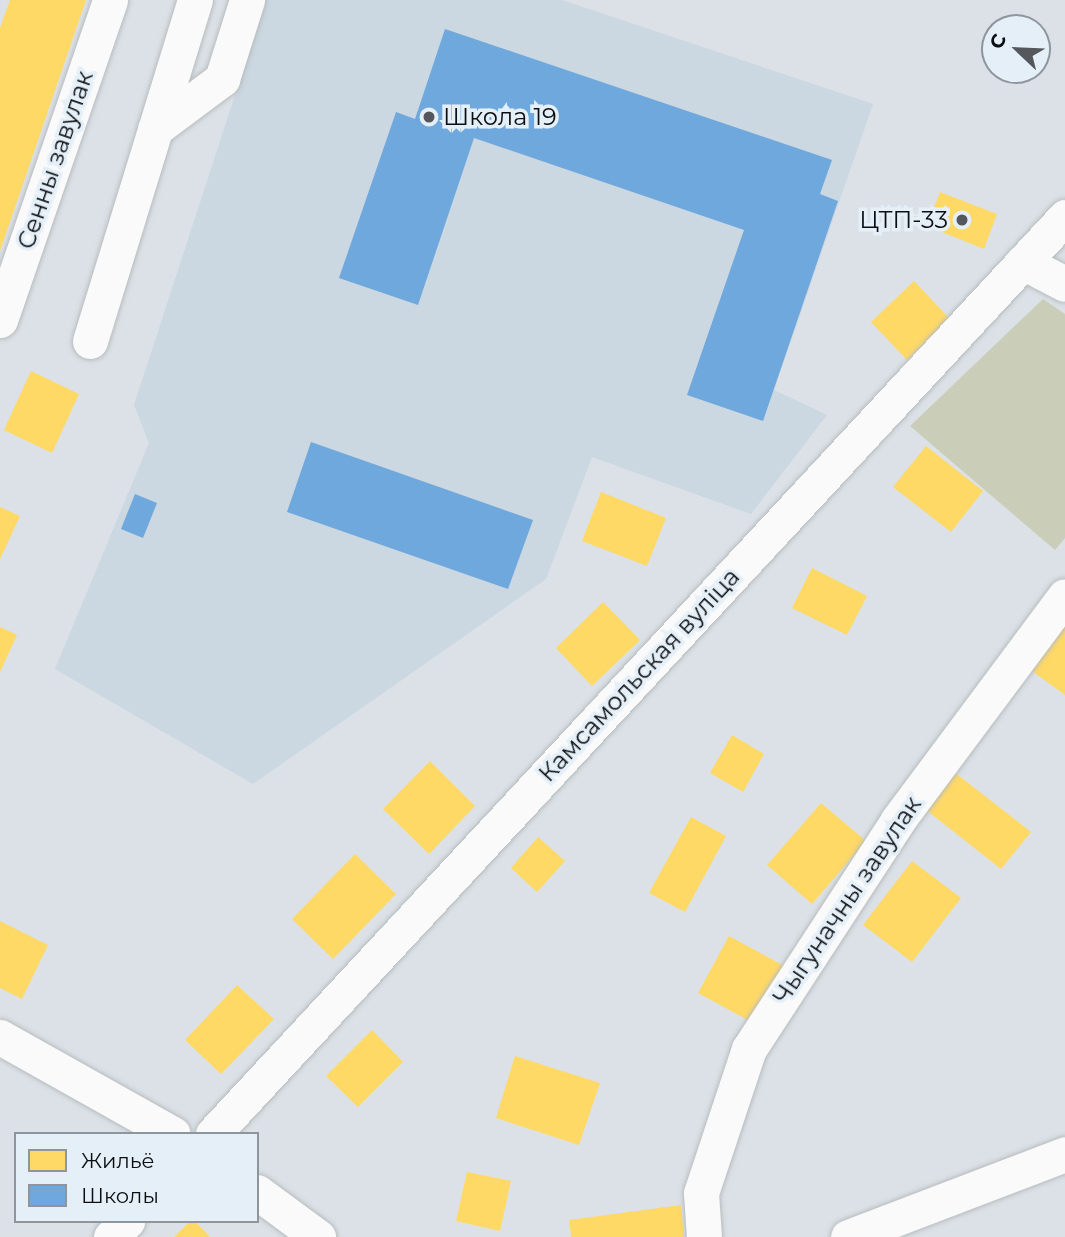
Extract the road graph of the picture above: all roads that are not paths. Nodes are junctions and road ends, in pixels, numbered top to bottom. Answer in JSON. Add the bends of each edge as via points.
{"nodes":[{"id":1,"x":110,"y":0,"type":"edge"},
{"id":2,"x":195,"y":0,"type":"edge"},
{"id":3,"x":247,"y":0,"type":"edge"},
{"id":4,"x":155,"y":129,"type":"junction"},
{"id":5,"x":1065,"y":217,"type":"edge"},
{"id":6,"x":1023,"y":262,"type":"junction"},
{"id":7,"x":1065,"y":285,"type":"edge"},
{"id":8,"x":0,"y":320,"type":"edge"},
{"id":9,"x":90,"y":341,"type":"dead end"},
{"id":10,"x":1065,"y":596,"type":"edge"},
{"id":11,"x":0,"y":1037,"type":"edge"},
{"id":12,"x":169,"y":1132,"type":"edge"},
{"id":13,"x":215,"y":1132,"type":"edge"},
{"id":14,"x":1065,"y":1154,"type":"edge"},
{"id":15,"x":259,"y":1193,"type":"edge"},
{"id":16,"x":125,"y":1223,"type":"edge"},
{"id":17,"x":111,"y":1237,"type":"edge"},
{"id":18,"x":318,"y":1237,"type":"edge"},
{"id":19,"x":705,"y":1237,"type":"edge"},
{"id":20,"x":848,"y":1237,"type":"edge"}],
"edges":[{"from":1,"to":8,"type":"street","name":"Сенны завулак"},
{"from":2,"to":4,"type":"street"},
{"from":3,"to":4,"type":"street","via":[[222,79]]},
{"from":4,"to":9,"type":"street"},
{"from":5,"to":6,"type":"street","name":"Камсамольская вуліца"},
{"from":6,"to":7,"type":"street"},
{"from":6,"to":13,"type":"street","name":"Камсамольская вуліца"},
{"from":10,"to":19,"type":"street","name":"Чыгуначны завулак","via":[[898,820],[749,1049],[701,1193]]},
{"from":11,"to":12,"type":"street"},
{"from":14,"to":20,"type":"street"},
{"from":15,"to":18,"type":"street"},
{"from":16,"to":17,"type":"street"}]}
